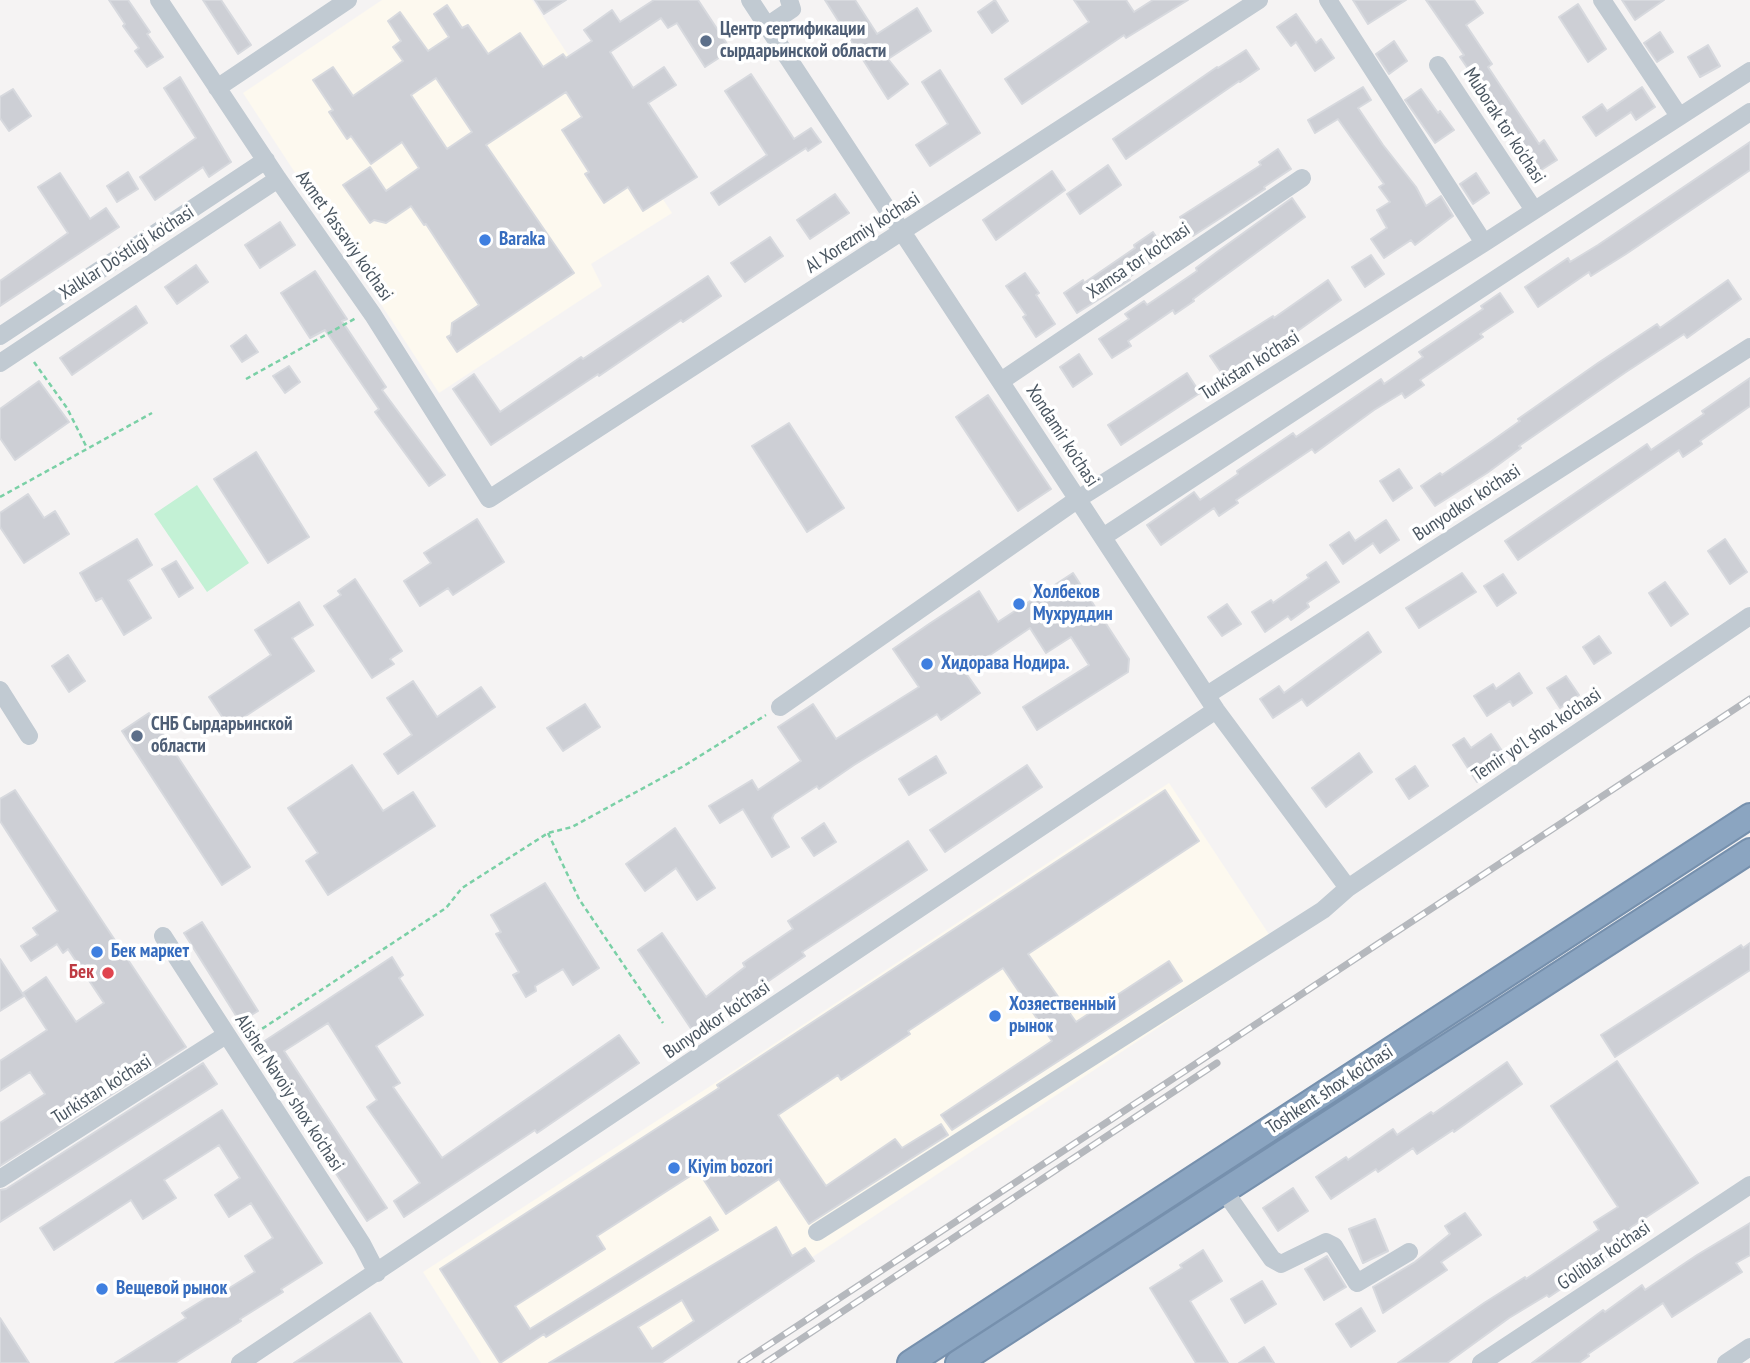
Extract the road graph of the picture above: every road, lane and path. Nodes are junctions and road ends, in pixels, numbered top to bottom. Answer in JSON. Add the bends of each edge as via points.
{"nodes":[{"id":1,"x":159,"y":0,"type":"edge"},
{"id":2,"x":348,"y":0,"type":"edge"},
{"id":3,"x":750,"y":0,"type":"edge"},
{"id":4,"x":789,"y":0,"type":"edge"},
{"id":5,"x":1259,"y":0,"type":"edge"},
{"id":6,"x":1328,"y":0,"type":"edge"},
{"id":7,"x":1602,"y":0,"type":"edge"},
{"id":8,"x":767,"y":26,"type":"junction"},
{"id":9,"x":1438,"y":65,"type":"dead end"},
{"id":10,"x":1750,"y":71,"type":"edge"},
{"id":11,"x":217,"y":88,"type":"junction"},
{"id":12,"x":1750,"y":112,"type":"edge"},
{"id":13,"x":1679,"y":116,"type":"junction"},
{"id":14,"x":266,"y":160,"type":"junction"},
{"id":15,"x":1302,"y":178,"type":"dead end"},
{"id":16,"x":278,"y":179,"type":"junction"},
{"id":17,"x":1534,"y":210,"type":"junction"},
{"id":18,"x":902,"y":233,"type":"junction"},
{"id":19,"x":1484,"y":243,"type":"junction"},
{"id":20,"x":370,"y":310,"type":"junction"},
{"id":21,"x":0,"y":336,"type":"edge"},
{"id":22,"x":1750,"y":347,"type":"edge"},
{"id":23,"x":34,"y":362,"type":"dead end"},
{"id":24,"x":0,"y":363,"type":"edge"},
{"id":25,"x":246,"y":379,"type":"dead end"},
{"id":26,"x":1001,"y":381,"type":"junction"},
{"id":27,"x":152,"y":413,"type":"dead end"},
{"id":28,"x":87,"y":448,"type":"junction"},
{"id":29,"x":0,"y":497,"type":"edge"},
{"id":30,"x":489,"y":499,"type":"joint"},
{"id":31,"x":1078,"y":499,"type":"junction"},
{"id":32,"x":1103,"y":537,"type":"junction"},
{"id":33,"x":1750,"y":616,"type":"edge"},
{"id":34,"x":0,"y":690,"type":"edge"},
{"id":35,"x":1212,"y":702,"type":"junction"},
{"id":36,"x":780,"y":707,"type":"joint"},
{"id":37,"x":29,"y":736,"type":"dead end"},
{"id":38,"x":1750,"y":816,"type":"edge"},
{"id":39,"x":548,"y":833,"type":"junction"},
{"id":40,"x":1750,"y":851,"type":"edge"},
{"id":41,"x":1348,"y":888,"type":"junction"},
{"id":42,"x":163,"y":936,"type":"dead end"},
{"id":43,"x":663,"y":1023,"type":"dead end"},
{"id":44,"x":230,"y":1041,"type":"junction"},
{"id":45,"x":0,"y":1179,"type":"edge"},
{"id":46,"x":1750,"y":1185,"type":"edge"},
{"id":47,"x":1225,"y":1192,"type":"junction"},
{"id":48,"x":817,"y":1232,"type":"dead end"},
{"id":49,"x":1409,"y":1252,"type":"dead end"},
{"id":50,"x":377,"y":1273,"type":"junction"},
{"id":51,"x":1750,"y":1347,"type":"edge"},
{"id":52,"x":240,"y":1363,"type":"edge"},
{"id":53,"x":910,"y":1363,"type":"edge"},
{"id":54,"x":958,"y":1363,"type":"edge"},
{"id":55,"x":1481,"y":1363,"type":"edge"},
{"id":56,"x":1726,"y":1363,"type":"edge"}],
"edges":[{"from":1,"to":11,"type":"street","name":"Axmet Yassaviy ko'chasi"},
{"from":2,"to":11,"type":"street"},
{"from":3,"to":8,"type":"street","name":"Xondamir ko'chasi"},
{"from":4,"to":8,"type":"street","via":[[792,9]]},
{"from":5,"to":18,"type":"street","name":"Al Xorezmiy ko'chasi"},
{"from":6,"to":19,"type":"street"},
{"from":7,"to":13,"type":"street"},
{"from":8,"to":18,"type":"street","name":"Xondamir ko'chasi"},
{"from":9,"to":17,"type":"street","name":"Muborak tor ko'chasi"},
{"from":10,"to":13,"type":"street","name":"Turkistan ko'chasi"},
{"from":11,"to":14,"type":"street","name":"Axmet Yassaviy ko'chasi"},
{"from":12,"to":32,"type":"street"},
{"from":13,"to":17,"type":"street","name":"Turkistan ko'chasi"},
{"from":14,"to":16,"type":"street","name":"Axmet Yassaviy ko'chasi"},
{"from":14,"to":21,"type":"street","name":"Xalklar Do'stligi ko'chasi"},
{"from":15,"to":26,"type":"street","name":"Xamsa tor ko'chasi"},
{"from":16,"to":20,"type":"street","name":"Axmet Yassaviy ko'chasi"},
{"from":16,"to":24,"type":"street","name":"Xalklar Do'stligi ko'chasi"},
{"from":17,"to":19,"type":"street","name":"Turkistan ko'chasi"},
{"from":18,"to":26,"type":"street","name":"Xondamir ko'chasi"},
{"from":18,"to":30,"type":"street","name":"Al Xorezmiy ko'chasi"},
{"from":19,"to":31,"type":"street","name":"Turkistan ko'chasi"},
{"from":20,"to":25,"type":"path"},
{"from":20,"to":30,"type":"street","name":"Axmet Yassaviy ko'chasi"},
{"from":22,"to":35,"type":"street","name":"Bunyodkor ko'chasi"},
{"from":23,"to":28,"type":"path","via":[[67,408]]},
{"from":26,"to":31,"type":"street","name":"Xondamir ko'chasi"},
{"from":27,"to":28,"type":"path"},
{"from":28,"to":29,"type":"path"},
{"from":31,"to":32,"type":"street","name":"Xondamir ko'chasi"},
{"from":31,"to":36,"type":"street","name":"Turkistan ko'chasi"},
{"from":32,"to":35,"type":"street","name":"Xondamir ko'chasi"},
{"from":33,"to":41,"type":"street","name":"Temir yo'l shox ko'chasi"},
{"from":34,"to":37,"type":"street"},
{"from":35,"to":41,"type":"street","name":"Xondamir ko'chasi"},
{"from":35,"to":50,"type":"street","name":"Bunyodkor ko'chasi"},
{"from":36,"to":39,"type":"path","via":[[572,828]]},
{"from":38,"to":53,"type":"highway","name":"Toshkent shox ko'chasi"},
{"from":39,"to":43,"type":"path","via":[[579,899]]},
{"from":39,"to":44,"type":"path","via":[[462,888],[446,908]]},
{"from":40,"to":47,"type":"highway","name":"Toshkent shox ko'chasi"},
{"from":41,"to":48,"type":"street","name":"Temir yo'l shox ko'chasi","via":[[1324,910]]},
{"from":42,"to":44,"type":"street","name":"Alisher Navoiy shox ko'chasi"},
{"from":44,"to":45,"type":"street","name":"Turkistan ko'chasi"},
{"from":44,"to":50,"type":"street","name":"Alisher Navoiy shox ko'chasi"},
{"from":46,"to":55,"type":"street","name":"G'oliblar ko'chasi"},
{"from":47,"to":49,"type":"street","via":[[1272,1259],[1281,1264],[1326,1242],[1334,1246],[1357,1283]]},
{"from":47,"to":54,"type":"highway","name":"Toshkent shox ko'chasi"},
{"from":50,"to":52,"type":"street","name":"Bunyodkor ko'chasi"},
{"from":51,"to":56,"type":"street"}]}
